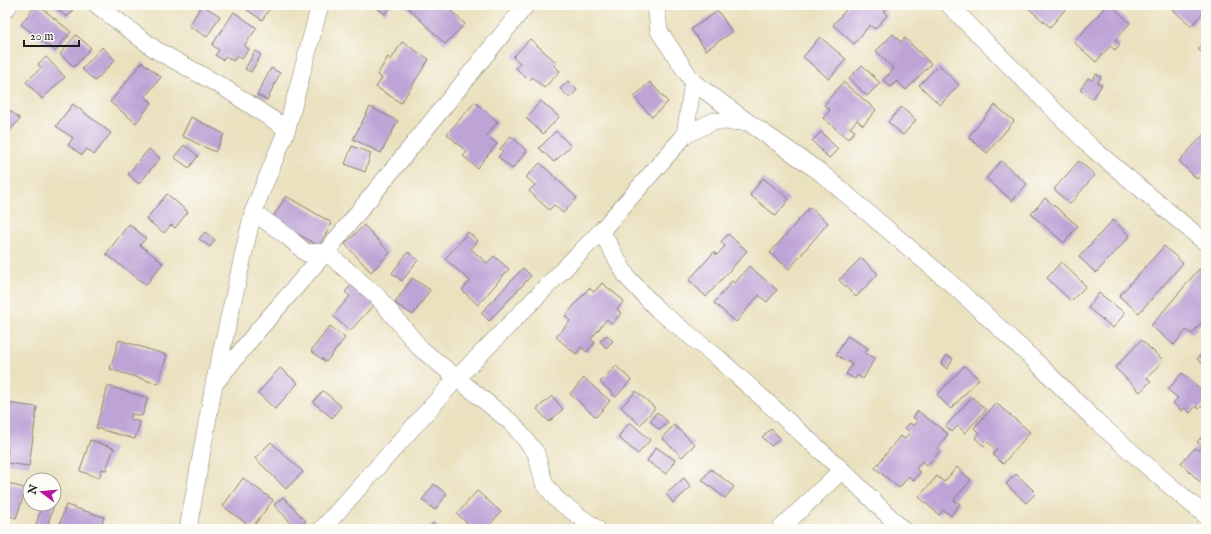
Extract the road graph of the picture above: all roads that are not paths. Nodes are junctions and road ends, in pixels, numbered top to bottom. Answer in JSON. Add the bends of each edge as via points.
{"nodes":[{"id":1,"x":9,"y":5,"type":"edge"},
{"id":2,"x":97,"y":5,"type":"edge"},
{"id":3,"x":320,"y":5,"type":"edge"},
{"id":4,"x":526,"y":5,"type":"edge"},
{"id":5,"x":656,"y":5,"type":"edge"},
{"id":6,"x":949,"y":5,"type":"edge"},
{"id":7,"x":5,"y":10,"type":"edge"},
{"id":8,"x":693,"y":82,"type":"junction"},
{"id":9,"x":748,"y":122,"type":"junction"},
{"id":10,"x":287,"y":129,"type":"junction"},
{"id":11,"x":685,"y":135,"type":"junction"},
{"id":12,"x":253,"y":212,"type":"junction"},
{"id":13,"x":601,"y":231,"type":"junction"},
{"id":14,"x":1206,"y":243,"type":"edge"},
{"id":15,"x":326,"y":252,"type":"junction"},
{"id":16,"x":457,"y":378,"type":"junction"},
{"id":17,"x":214,"y":384,"type":"junction"},
{"id":18,"x":842,"y":470,"type":"junction"},
{"id":19,"x":1206,"y":516,"type":"edge"},
{"id":20,"x":188,"y":529,"type":"edge"},
{"id":21,"x":322,"y":529,"type":"edge"},
{"id":22,"x":597,"y":529,"type":"edge"},
{"id":23,"x":780,"y":529,"type":"edge"},
{"id":24,"x":902,"y":529,"type":"edge"}],
"edges":[{"from":1,"to":7,"type":"street"},
{"from":2,"to":10,"type":"street","via":[[156,50],[223,87]]},
{"from":3,"to":10,"type":"street"},
{"from":4,"to":15,"type":"street"},
{"from":5,"to":8,"type":"street","via":[[660,31]]},
{"from":6,"to":14,"type":"street","via":[[1092,148]]},
{"from":8,"to":9,"type":"street"},
{"from":8,"to":11,"type":"street"},
{"from":9,"to":11,"type":"street","via":[[714,121]]},
{"from":9,"to":19,"type":"street","via":[[820,172],[954,286],[1095,420]]},
{"from":10,"to":12,"type":"street"},
{"from":11,"to":13,"type":"street"},
{"from":12,"to":15,"type":"street","via":[[306,253]]},
{"from":12,"to":17,"type":"street"},
{"from":13,"to":16,"type":"street"},
{"from":13,"to":18,"type":"street","via":[[627,277],[658,310],[718,358]]},
{"from":15,"to":16,"type":"street","via":[[377,296],[420,348]]},
{"from":15,"to":17,"type":"street"},
{"from":16,"to":21,"type":"street"},
{"from":16,"to":22,"type":"street","via":[[513,424],[536,453],[544,483],[558,500]]},
{"from":17,"to":20,"type":"street"},
{"from":18,"to":23,"type":"street"},
{"from":18,"to":24,"type":"street"}]}
